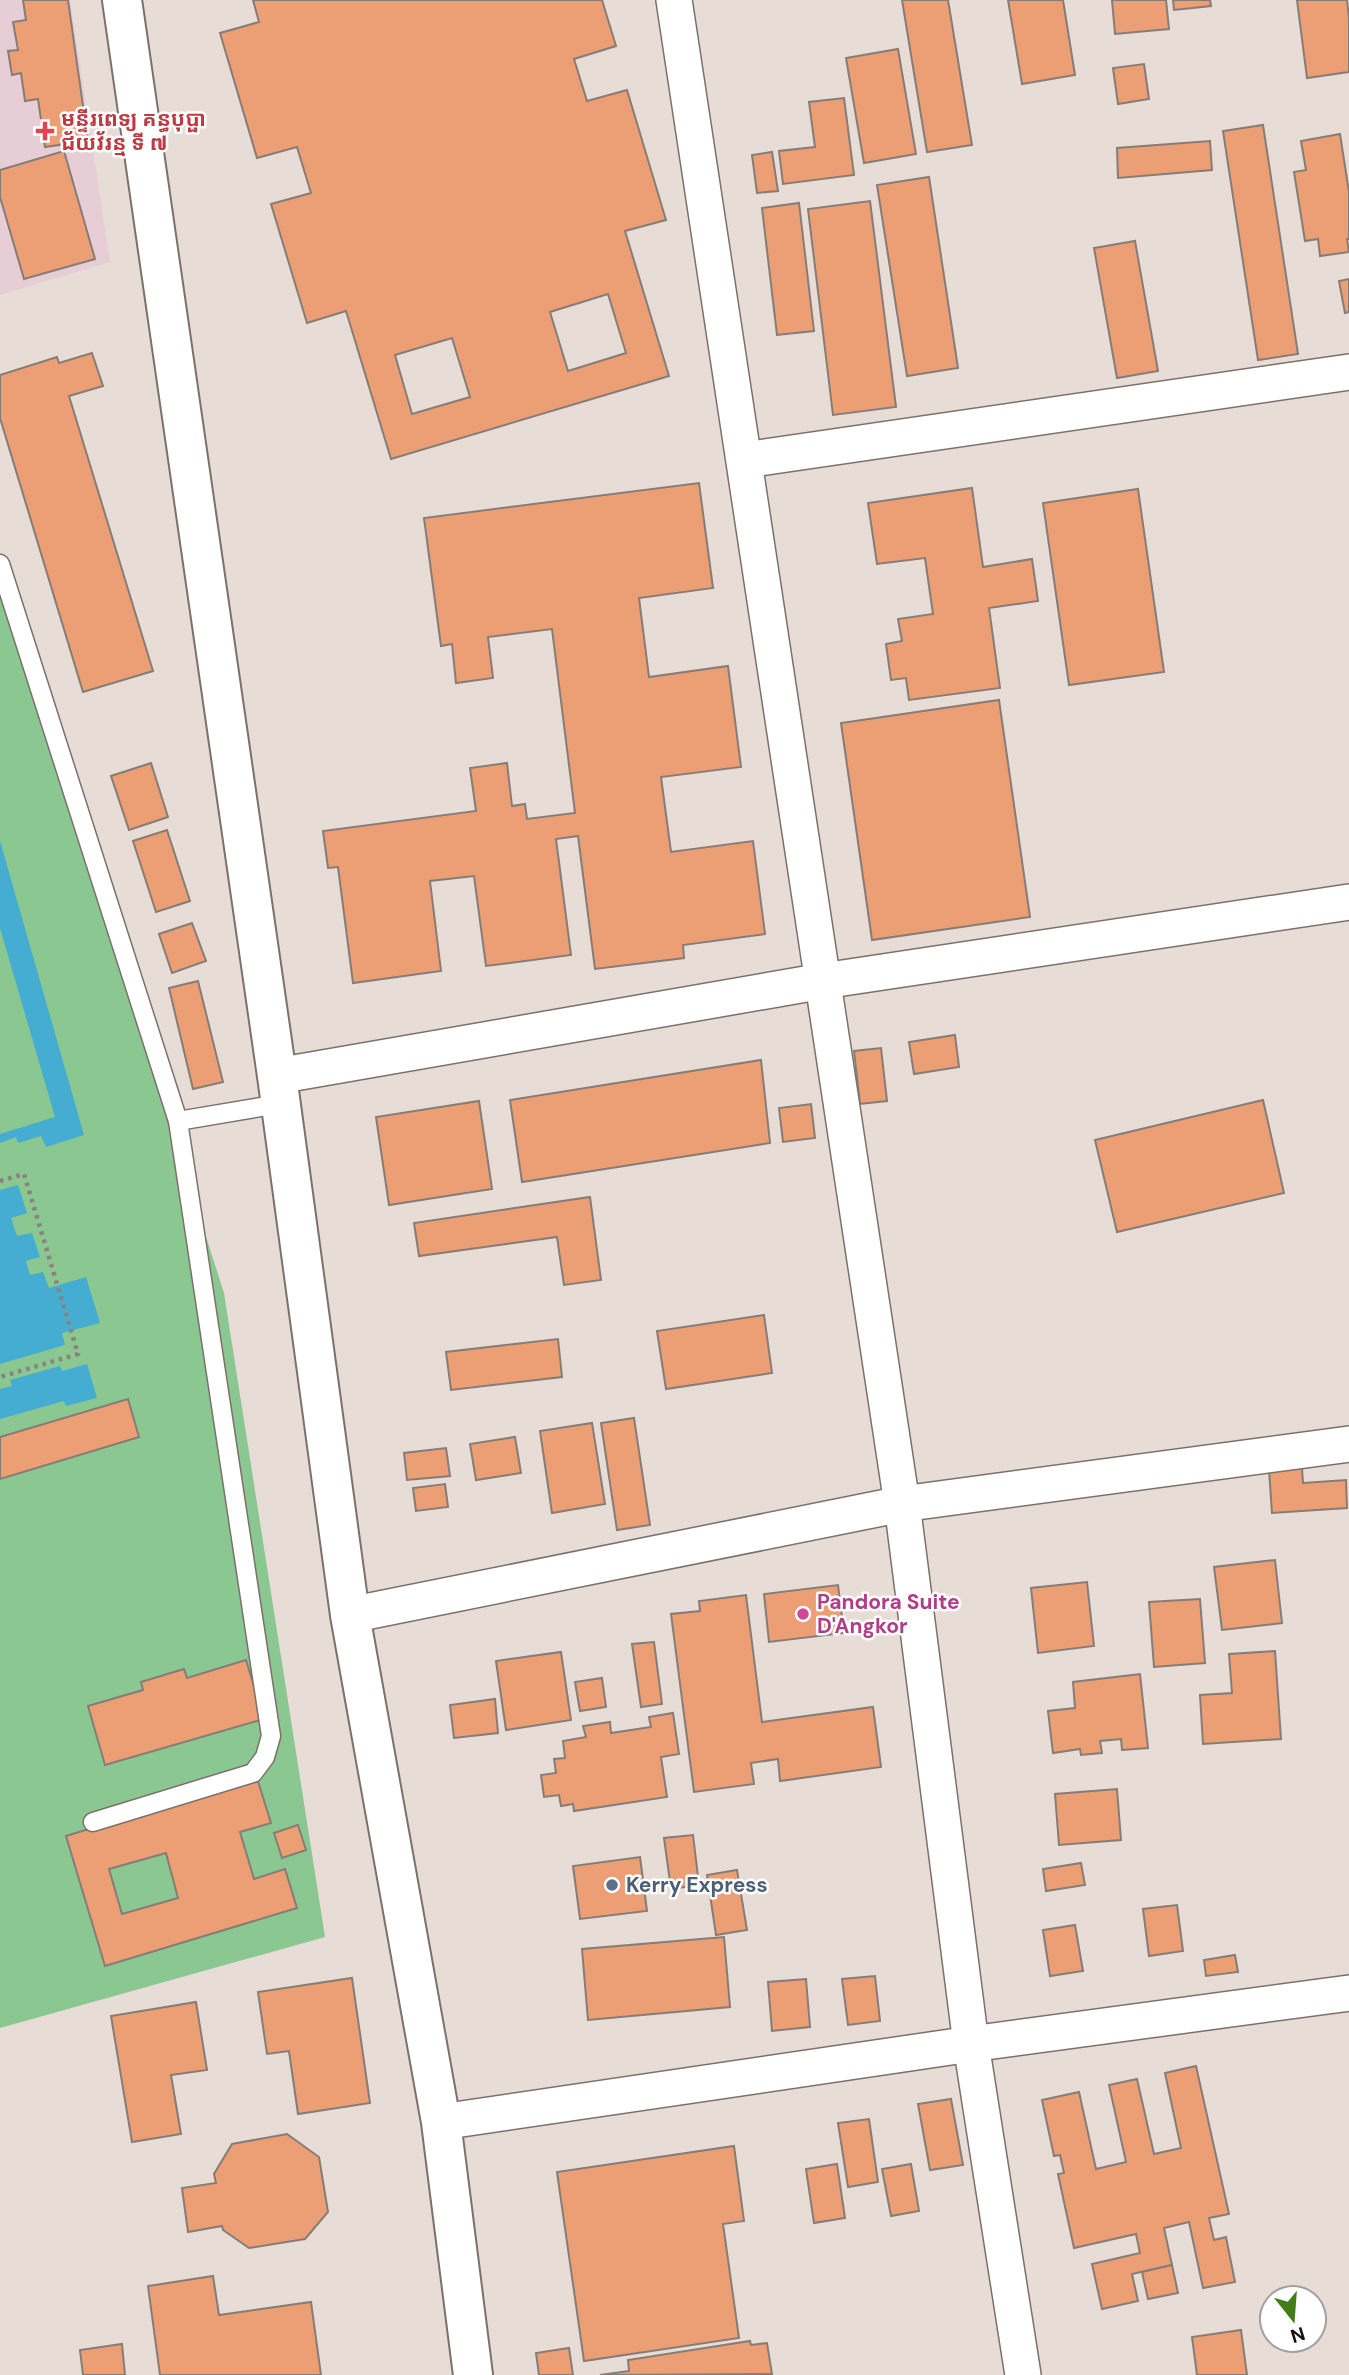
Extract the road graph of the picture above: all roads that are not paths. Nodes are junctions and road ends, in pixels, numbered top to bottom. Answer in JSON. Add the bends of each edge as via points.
{"nodes":[{"id":1,"x":122,"y":0,"type":"edge"},
{"id":2,"x":674,"y":0,"type":"edge"},
{"id":3,"x":1349,"y":372,"type":"edge"},
{"id":4,"x":745,"y":460,"type":"junction"},
{"id":5,"x":0,"y":564,"type":"edge"},
{"id":6,"x":1349,"y":902,"type":"edge"},
{"id":7,"x":823,"y":981,"type":"junction"},
{"id":8,"x":278,"y":1090,"type":"junction"},
{"id":9,"x":178,"y":1121,"type":"junction"},
{"id":10,"x":1349,"y":1444,"type":"edge"},
{"id":11,"x":902,"y":1503,"type":"junction"},
{"id":12,"x":350,"y":1615,"type":"junction"},
{"id":13,"x":93,"y":1822,"type":"dead end"},
{"id":14,"x":1349,"y":1993,"type":"edge"},
{"id":15,"x":971,"y":2044,"type":"junction"},
{"id":16,"x":441,"y":2122,"type":"junction"},
{"id":17,"x":473,"y":2375,"type":"edge"},
{"id":18,"x":1023,"y":2375,"type":"edge"}],
"edges":[{"from":1,"to":8,"type":"main road"},
{"from":2,"to":4,"type":"street"},
{"from":3,"to":4,"type":"street"},
{"from":4,"to":7,"type":"street"},
{"from":5,"to":9,"type":"lane"},
{"from":6,"to":7,"type":"street"},
{"from":7,"to":8,"type":"street"},
{"from":7,"to":11,"type":"street"},
{"from":8,"to":9,"type":"lane"},
{"from":8,"to":12,"type":"main road"},
{"from":9,"to":13,"type":"lane","via":[[271,1737],[253,1773]]},
{"from":10,"to":11,"type":"street"},
{"from":11,"to":12,"type":"street"},
{"from":11,"to":15,"type":"street"},
{"from":12,"to":16,"type":"main road"},
{"from":14,"to":15,"type":"street"},
{"from":15,"to":16,"type":"street"},
{"from":15,"to":18,"type":"street"},
{"from":16,"to":17,"type":"main road"}]}
